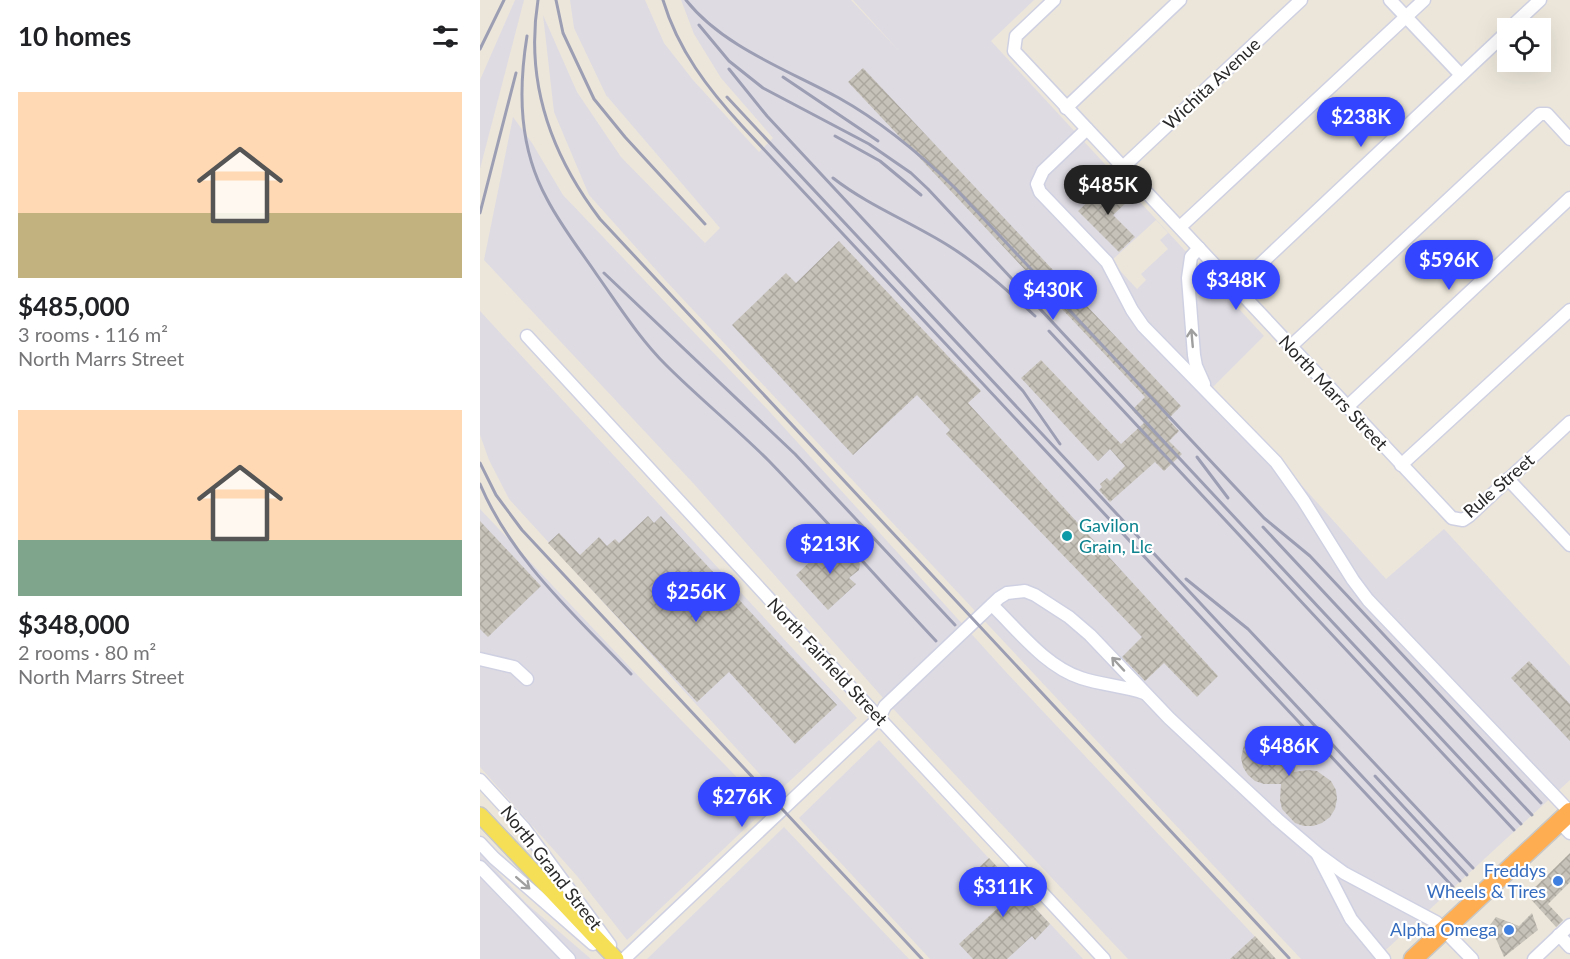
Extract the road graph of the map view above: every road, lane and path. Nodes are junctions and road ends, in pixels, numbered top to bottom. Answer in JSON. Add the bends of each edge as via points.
{"nodes":[{"id":1,"x":1054,"y":0,"type":"edge"},
{"id":2,"x":1179,"y":0,"type":"edge"},
{"id":3,"x":1301,"y":0,"type":"edge"},
{"id":4,"x":1390,"y":0,"type":"edge"},
{"id":5,"x":1424,"y":0,"type":"edge"},
{"id":6,"x":1540,"y":0,"type":"edge"},
{"id":7,"x":1406,"y":17,"type":"junction"},
{"id":8,"x":1521,"y":18,"type":"edge"},
{"id":9,"x":1497,"y":41,"type":"edge"},
{"id":10,"x":1461,"y":75,"type":"junction"},
{"id":11,"x":1066,"y":108,"type":"junction"},
{"id":12,"x":1087,"y":129,"type":"junction"},
{"id":13,"x":1570,"y":138,"type":"edge"},
{"id":14,"x":1123,"y":168,"type":"junction"},
{"id":15,"x":1570,"y":198,"type":"edge"},
{"id":16,"x":1180,"y":227,"type":"junction"},
{"id":17,"x":1199,"y":248,"type":"junction"},
{"id":18,"x":1235,"y":288,"type":"junction"},
{"id":19,"x":1570,"y":309,"type":"edge"},
{"id":20,"x":527,"y":336,"type":"dead end"},
{"id":21,"x":1290,"y":346,"type":"junction"},
{"id":22,"x":1209,"y":393,"type":"junction"},
{"id":23,"x":1347,"y":407,"type":"junction"},
{"id":24,"x":1570,"y":422,"type":"edge"},
{"id":25,"x":1401,"y":465,"type":"junction"},
{"id":26,"x":1508,"y":479,"type":"junction"},
{"id":27,"x":1428,"y":494,"type":"joint"},
{"id":28,"x":1570,"y":545,"type":"edge"},
{"id":29,"x":992,"y":605,"type":"junction"},
{"id":30,"x":480,"y":659,"type":"edge"},
{"id":31,"x":527,"y":679,"type":"dead end"},
{"id":32,"x":1146,"y":694,"type":"junction"},
{"id":33,"x":879,"y":718,"type":"junction"},
{"id":34,"x":480,"y":780,"type":"edge"},
{"id":35,"x":480,"y":815,"type":"edge"},
{"id":36,"x":1567,"y":820,"type":"edge"},
{"id":37,"x":480,"y":843,"type":"edge"},
{"id":38,"x":1318,"y":854,"type":"junction"},
{"id":39,"x":480,"y":867,"type":"edge"},
{"id":40,"x":1570,"y":925,"type":"edge"},
{"id":41,"x":1444,"y":930,"type":"junction"},
{"id":42,"x":1559,"y":935,"type":"junction"},
{"id":43,"x":1570,"y":947,"type":"edge"},
{"id":44,"x":569,"y":959,"type":"edge"},
{"id":45,"x":616,"y":959,"type":"edge"},
{"id":46,"x":624,"y":959,"type":"edge"},
{"id":47,"x":1104,"y":959,"type":"edge"},
{"id":48,"x":1384,"y":959,"type":"edge"},
{"id":49,"x":1413,"y":959,"type":"edge"},
{"id":50,"x":1472,"y":959,"type":"edge"},
{"id":51,"x":1534,"y":959,"type":"edge"}],
"edges":[{"from":1,"to":11,"type":"street","name":"North Marrs Street","via":[[1016,36],[1014,51]]},
{"from":2,"to":11,"type":"street"},
{"from":3,"to":14,"type":"street","name":"Wichita Avenue"},
{"from":4,"to":7,"type":"street"},
{"from":5,"to":7,"type":"street"},
{"from":6,"to":8,"type":"street"},
{"from":7,"to":10,"type":"street"},
{"from":7,"to":16,"type":"street"},
{"from":9,"to":10,"type":"street"},
{"from":10,"to":18,"type":"street"},
{"from":11,"to":12,"type":"street","name":"North Marrs Street"},
{"from":12,"to":14,"type":"street","name":"North Marrs Street"},
{"from":12,"to":22,"type":"street","via":[[1043,171],[1037,184],[1040,192],[1107,262],[1143,326]]},
{"from":13,"to":21,"type":"street","via":[[1547,114],[1540,114]]},
{"from":14,"to":16,"type":"street","name":"North Marrs Street"},
{"from":15,"to":23,"type":"street"},
{"from":16,"to":17,"type":"street","name":"North Marrs Street"},
{"from":17,"to":18,"type":"street","name":"North Marrs Street"},
{"from":22,"to":17,"type":"street","one_way":true,"via":[[1196,366],[1188,278],[1191,257]]},
{"from":18,"to":21,"type":"street","name":"North Marrs Street"},
{"from":19,"to":25,"type":"street"},
{"from":20,"to":33,"type":"street","name":"North Fairfield Street"},
{"from":21,"to":23,"type":"street","name":"North Marrs Street"},
{"from":22,"to":36,"type":"street","via":[[1276,462],[1368,600]]},
{"from":23,"to":25,"type":"street","name":"North Marrs Street"},
{"from":24,"to":26,"type":"street","name":"Rule Street"},
{"from":25,"to":27,"type":"street","name":"North Marrs Street"},
{"from":26,"to":27,"type":"street","name":"Rule Street","via":[[1463,520],[1452,519]]},
{"from":26,"to":28,"type":"street"},
{"from":29,"to":32,"type":"street","via":[[1058,666],[1081,678]]},
{"from":32,"to":29,"type":"street","one_way":true,"via":[[1090,635],[1035,595],[1025,591],[1007,593]]},
{"from":29,"to":33,"type":"street","via":[[885,706]]},
{"from":30,"to":31,"type":"street","via":[[514,667]]},
{"from":32,"to":38,"type":"street"},
{"from":33,"to":46,"type":"street"},
{"from":33,"to":47,"type":"street","name":"North Fairfield Street"},
{"from":34,"to":45,"type":"street","name":"North Grand Street","via":[[541,850],[614,950]]},
{"from":35,"to":45,"type":"main road","name":"North Grand Street"},
{"from":36,"to":41,"type":"highway"},
{"from":37,"to":45,"type":"street","name":"North Grand Street","one_way":true},
{"from":38,"to":41,"type":"street"},
{"from":38,"to":48,"type":"street","via":[[1351,920]]},
{"from":39,"to":44,"type":"street"},
{"from":40,"to":42,"type":"street"},
{"from":41,"to":49,"type":"highway"},
{"from":41,"to":50,"type":"street"},
{"from":42,"to":43,"type":"street"},
{"from":42,"to":51,"type":"street"}]}
